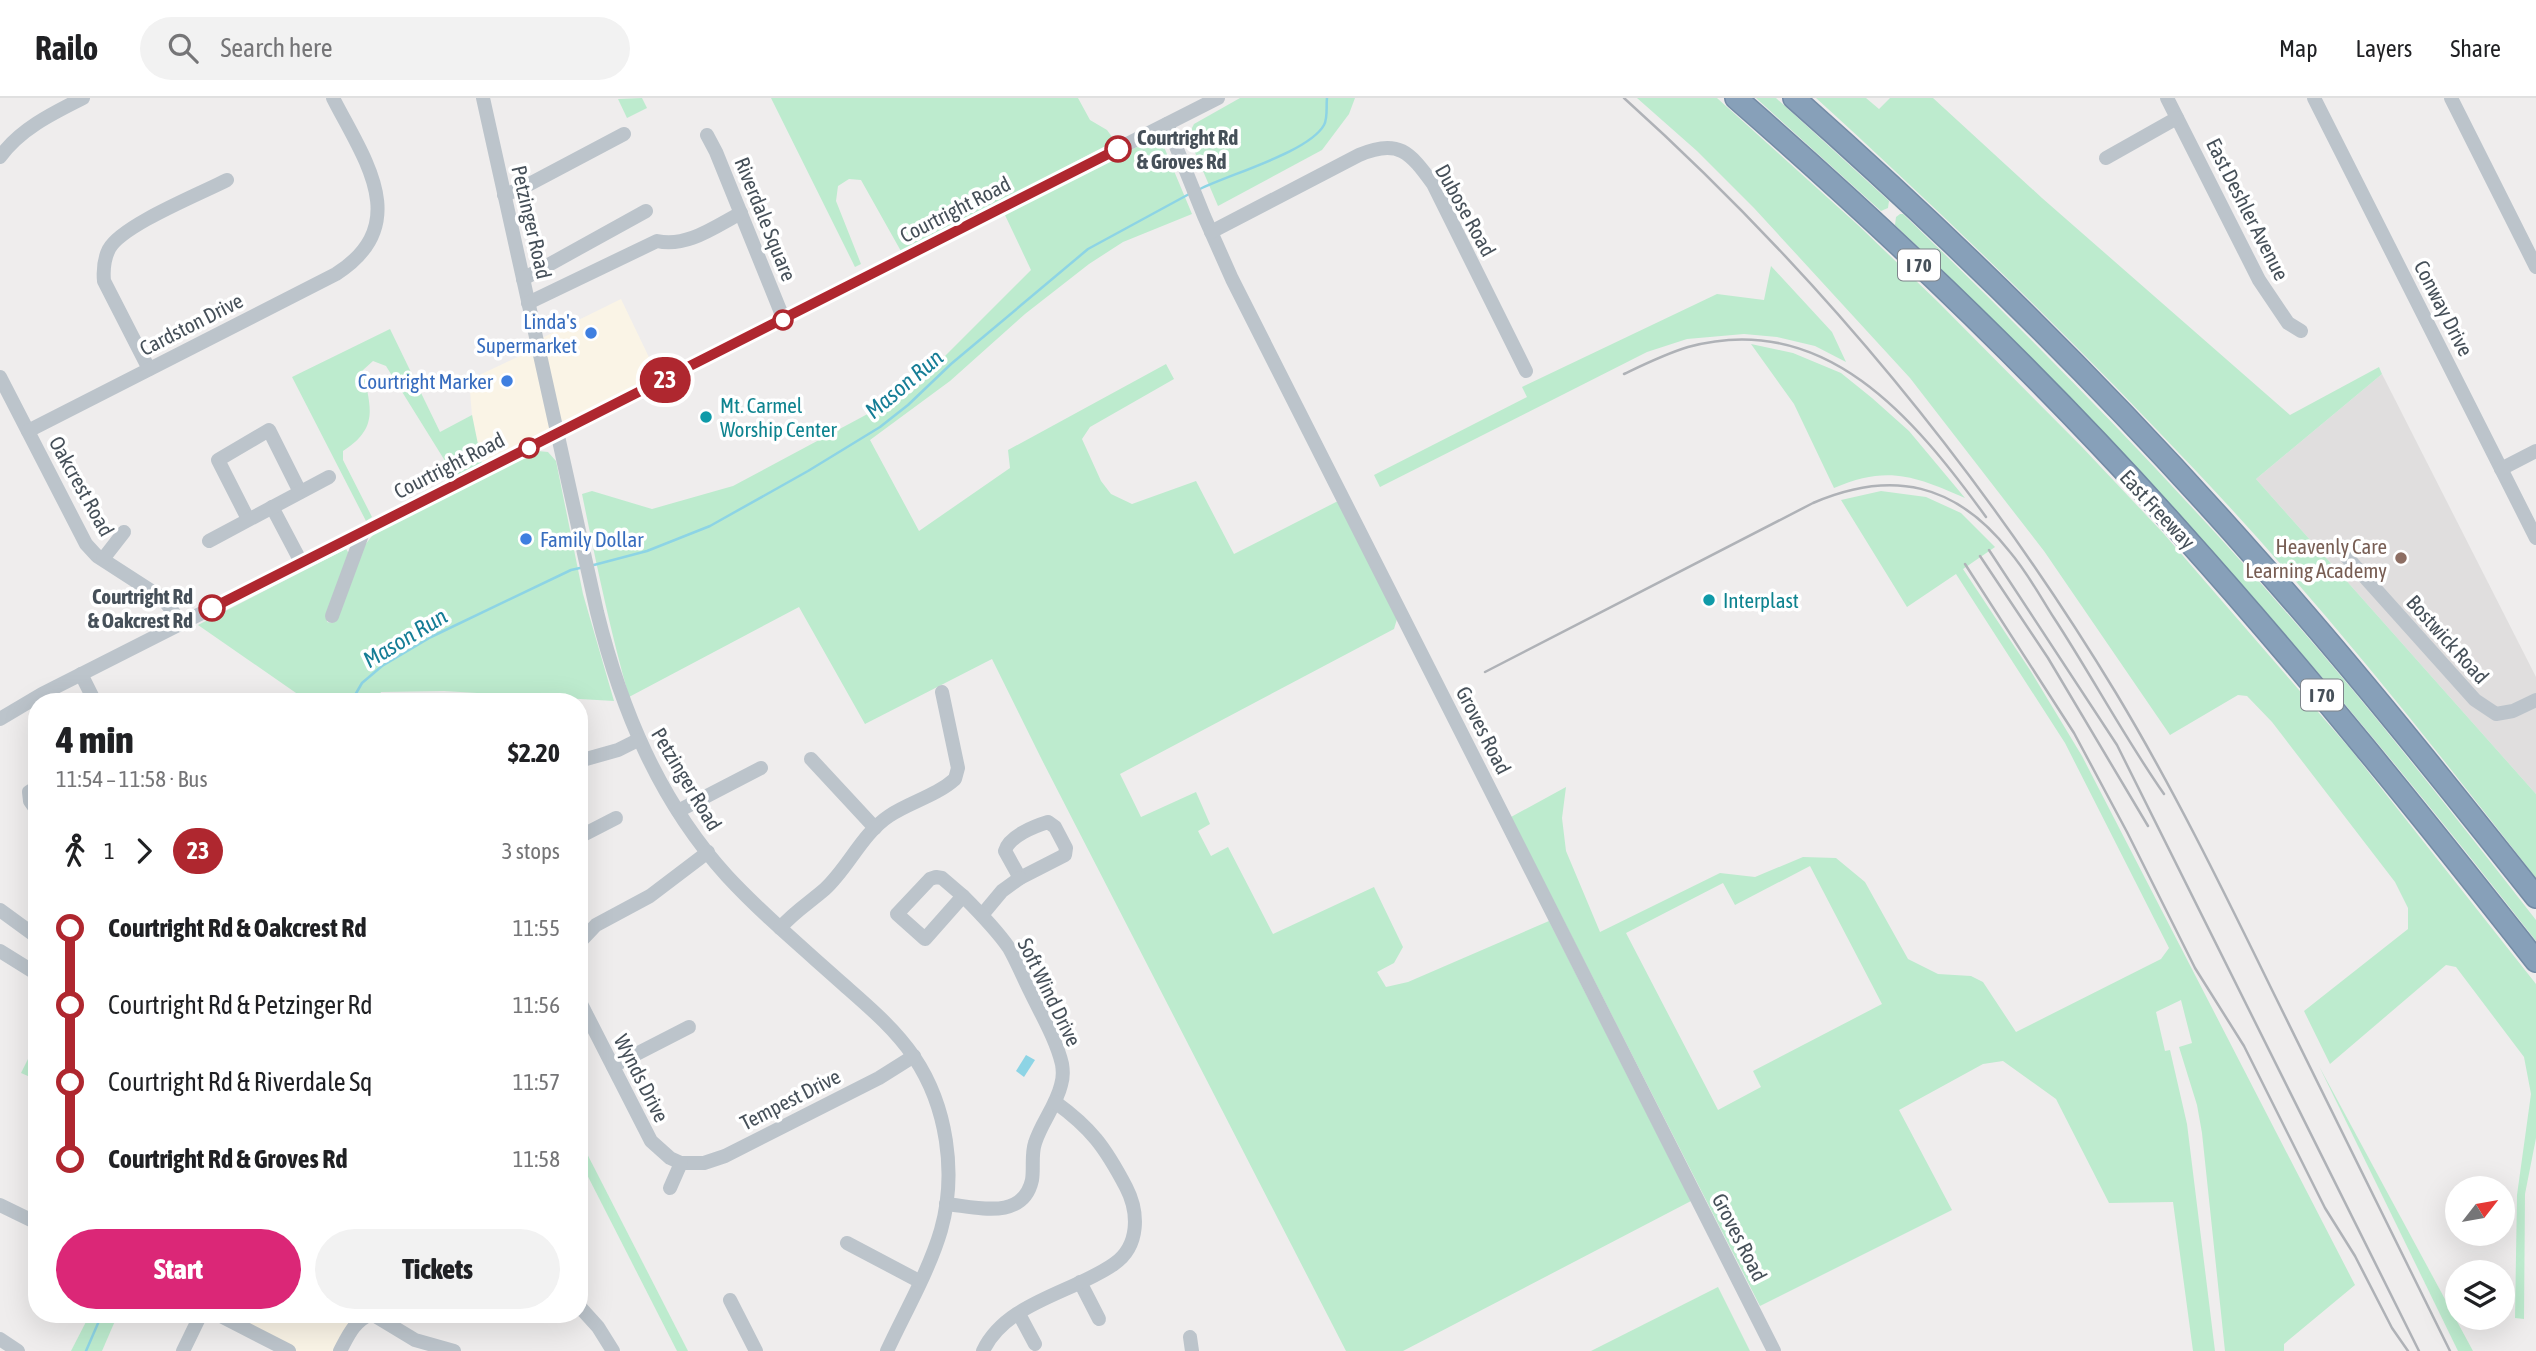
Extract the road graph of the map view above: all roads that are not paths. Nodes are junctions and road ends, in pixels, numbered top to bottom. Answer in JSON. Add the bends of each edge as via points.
{"nodes":[{"id":1,"x":83,"y":98,"type":"edge"},
{"id":2,"x":333,"y":98,"type":"edge"},
{"id":3,"x":483,"y":98,"type":"edge"},
{"id":4,"x":1218,"y":98,"type":"edge"},
{"id":5,"x":1736,"y":98,"type":"edge"},
{"id":6,"x":1794,"y":98,"type":"edge"},
{"id":7,"x":2167,"y":98,"type":"edge"},
{"id":8,"x":2314,"y":98,"type":"edge"},
{"id":9,"x":2451,"y":98,"type":"edge"},
{"id":10,"x":2177,"y":118,"type":"junction"},
{"id":11,"x":1167,"y":124,"type":"junction"},
{"id":12,"x":624,"y":134,"type":"dead end"},
{"id":13,"x":707,"y":135,"type":"dead end"},
{"id":14,"x":0,"y":157,"type":"edge"},
{"id":15,"x":2106,"y":158,"type":"dead end"},
{"id":16,"x":227,"y":180,"type":"dead end"},
{"id":17,"x":504,"y":195,"type":"junction"},
{"id":18,"x":646,"y":211,"type":"dead end"},
{"id":19,"x":741,"y":213,"type":"junction"},
{"id":20,"x":1211,"y":232,"type":"junction"},
{"id":21,"x":2536,"y":267,"type":"edge"},
{"id":22,"x":523,"y":279,"type":"junction"},
{"id":23,"x":528,"y":303,"type":"junction"},
{"id":24,"x":784,"y":320,"type":"junction"},
{"id":25,"x":2301,"y":331,"type":"dead end"},
{"id":26,"x":149,"y":369,"type":"junction"},
{"id":27,"x":1526,"y":371,"type":"dead end"},
{"id":28,"x":0,"y":377,"type":"edge"},
{"id":29,"x":28,"y":431,"type":"junction"},
{"id":30,"x":559,"y":433,"type":"junction"},
{"id":31,"x":2536,"y":452,"type":"edge"},
{"id":32,"x":2501,"y":469,"type":"junction"},
{"id":33,"x":329,"y":477,"type":"dead end"},
{"id":34,"x":300,"y":492,"type":"junction"},
{"id":35,"x":272,"y":507,"type":"junction"},
{"id":36,"x":248,"y":519,"type":"junction"},
{"id":37,"x":363,"y":532,"type":"junction"},
{"id":38,"x":124,"y":533,"type":"dead end"},
{"id":39,"x":2536,"y":538,"type":"edge"},
{"id":40,"x":209,"y":541,"type":"dead end"},
{"id":41,"x":2345,"y":555,"type":"dead end"},
{"id":42,"x":103,"y":559,"type":"junction"},
{"id":43,"x":301,"y":562,"type":"junction"},
{"id":44,"x":332,"y":616,"type":"dead end"},
{"id":45,"x":182,"y":623,"type":"junction"},
{"id":46,"x":82,"y":674,"type":"junction"},
{"id":47,"x":942,"y":692,"type":"dead end"},
{"id":48,"x":45,"y":693,"type":"edge"},
{"id":49,"x":91,"y":693,"type":"edge"},
{"id":50,"x":2536,"y":699,"type":"edge"},
{"id":51,"x":28,"y":702,"type":"edge"},
{"id":52,"x":0,"y":719,"type":"edge"},
{"id":53,"x":638,"y":740,"type":"junction"},
{"id":54,"x":588,"y":758,"type":"edge"},
{"id":55,"x":811,"y":760,"type":"dead end"},
{"id":56,"x":761,"y":768,"type":"dead end"},
{"id":57,"x":678,"y":811,"type":"junction"},
{"id":58,"x":616,"y":818,"type":"dead end"},
{"id":59,"x":875,"y":828,"type":"junction"},
{"id":60,"x":588,"y":832,"type":"edge"},
{"id":61,"x":708,"y":852,"type":"junction"},
{"id":62,"x":1020,"y":878,"type":"dead end"},
{"id":63,"x":963,"y":896,"type":"junction"},
{"id":64,"x":2536,"y":897,"type":"edge"},
{"id":65,"x":0,"y":910,"type":"edge"},
{"id":66,"x":982,"y":915,"type":"junction"},
{"id":67,"x":780,"y":928,"type":"junction"},
{"id":68,"x":28,"y":930,"type":"edge"},
{"id":69,"x":588,"y":933,"type":"edge"},
{"id":70,"x":0,"y":951,"type":"edge"},
{"id":71,"x":2536,"y":961,"type":"edge"},
{"id":72,"x":28,"y":968,"type":"edge"},
{"id":73,"x":588,"y":1017,"type":"edge"},
{"id":74,"x":689,"y":1027,"type":"dead end"},
{"id":75,"x":914,"y":1056,"type":"junction"},
{"id":76,"x":613,"y":1066,"type":"junction"},
{"id":77,"x":1055,"y":1102,"type":"junction"},
{"id":78,"x":681,"y":1163,"type":"junction"},
{"id":79,"x":670,"y":1188,"type":"dead end"},
{"id":80,"x":946,"y":1204,"type":"junction"},
{"id":81,"x":0,"y":1205,"type":"edge"},
{"id":82,"x":28,"y":1219,"type":"edge"},
{"id":83,"x":847,"y":1242,"type":"dead end"},
{"id":84,"x":919,"y":1281,"type":"junction"},
{"id":85,"x":1080,"y":1282,"type":"junction"},
{"id":86,"x":730,"y":1300,"type":"dead end"},
{"id":87,"x":1020,"y":1314,"type":"junction"},
{"id":88,"x":588,"y":1316,"type":"edge"},
{"id":89,"x":1099,"y":1319,"type":"dead end"},
{"id":90,"x":197,"y":1323,"type":"edge"},
{"id":91,"x":235,"y":1323,"type":"edge"},
{"id":92,"x":356,"y":1323,"type":"edge"},
{"id":93,"x":387,"y":1323,"type":"edge"},
{"id":94,"x":0,"y":1339,"type":"edge"},
{"id":95,"x":1032,"y":1349,"type":"edge"},
{"id":96,"x":18,"y":1351,"type":"edge"},
{"id":97,"x":183,"y":1351,"type":"edge"},
{"id":98,"x":289,"y":1351,"type":"edge"},
{"id":99,"x":340,"y":1351,"type":"edge"},
{"id":100,"x":454,"y":1351,"type":"edge"},
{"id":101,"x":612,"y":1351,"type":"edge"},
{"id":102,"x":756,"y":1351,"type":"edge"},
{"id":103,"x":887,"y":1351,"type":"edge"},
{"id":104,"x":983,"y":1351,"type":"edge"},
{"id":105,"x":1774,"y":1351,"type":"edge"}],
"edges":[{"from":1,"to":14,"type":"street","via":[[48,116]]},
{"from":2,"to":26,"type":"street","name":"Cardston Drive","via":[[374,181],[379,204],[366,246],[336,274]]},
{"from":3,"to":17,"type":"street","name":"Petzinger Road"},
{"from":4,"to":11,"type":"street","name":"Courtright Road"},
{"from":5,"to":71,"type":"highway","name":"East Freeway","number":"I 70","via":[[1961,305],[2179,530],[2366,746]]},
{"from":6,"to":64,"type":"highway","name":"East Freeway","number":"I 70","via":[[1953,243],[2129,419],[2320,632]]},
{"from":7,"to":10,"type":"street","name":"East Deshler Avenue"},
{"from":8,"to":32,"type":"street","name":"Conway Drive"},
{"from":9,"to":21,"type":"street"},
{"from":10,"to":15,"type":"street"},
{"from":10,"to":25,"type":"street","name":"East Deshler Avenue","via":[[2259,280],[2288,323]]},
{"from":11,"to":20,"type":"street","name":"Groves Road"},
{"from":11,"to":24,"type":"street","name":"Courtright Road"},
{"from":12,"to":17,"type":"street"},
{"from":13,"to":19,"type":"street","name":"Riverdale Square"},
{"from":16,"to":26,"type":"street","via":[[130,229],[114,242],[105,260],[107,288]]},
{"from":17,"to":22,"type":"street","name":"Petzinger Road"},
{"from":18,"to":22,"type":"street"},
{"from":19,"to":23,"type":"street","via":[[685,241],[657,241]]},
{"from":19,"to":24,"type":"street","name":"Riverdale Square"},
{"from":20,"to":27,"type":"street","name":"Dubose Road","via":[[1359,155],[1379,147],[1399,148],[1433,184]]},
{"from":20,"to":105,"type":"street","name":"Groves Road"},
{"from":22,"to":23,"type":"street","name":"Petzinger Road"},
{"from":23,"to":30,"type":"street","name":"Petzinger Road"},
{"from":24,"to":30,"type":"street","name":"Courtright Road"},
{"from":26,"to":29,"type":"street","name":"Cardston Drive"},
{"from":28,"to":29,"type":"street","name":"Oakcrest Road"},
{"from":29,"to":42,"type":"street","name":"Oakcrest Road","via":[[86,544]]},
{"from":30,"to":37,"type":"street","name":"Courtright Road"},
{"from":30,"to":53,"type":"street","name":"Petzinger Road","via":[[606,646]]},
{"from":31,"to":32,"type":"street"},
{"from":32,"to":39,"type":"street","name":"Conway Drive"},
{"from":33,"to":34,"type":"street"},
{"from":34,"to":35,"type":"street"},
{"from":34,"to":36,"type":"street","via":[[269,430],[218,460]]},
{"from":35,"to":36,"type":"street"},
{"from":35,"to":43,"type":"street"},
{"from":36,"to":40,"type":"street"},
{"from":37,"to":43,"type":"street","name":"Courtright Road"},
{"from":37,"to":44,"type":"street"},
{"from":38,"to":42,"type":"street"},
{"from":41,"to":50,"type":"street","name":"Bostwick Road","via":[[2474,700],[2496,714]]},
{"from":42,"to":45,"type":"street","name":"Oakcrest Road","via":[[162,597]]},
{"from":43,"to":45,"type":"street","name":"Courtright Road"},
{"from":45,"to":46,"type":"street","name":"Courtright Road"},
{"from":46,"to":48,"type":"street","name":"Courtright Road"},
{"from":46,"to":49,"type":"street"},
{"from":47,"to":59,"type":"street","via":[[958,768],[955,779]]},
{"from":51,"to":52,"type":"street","name":"Courtright Road"},
{"from":53,"to":54,"type":"street"},
{"from":53,"to":57,"type":"street","name":"Petzinger Road"},
{"from":55,"to":59,"type":"street"},
{"from":56,"to":57,"type":"street"},
{"from":57,"to":61,"type":"street","name":"Petzinger Road"},
{"from":58,"to":60,"type":"street"},
{"from":59,"to":67,"type":"street","via":[[825,889]]},
{"from":61,"to":67,"type":"street","name":"Petzinger Road"},
{"from":61,"to":69,"type":"street","via":[[650,896]]},
{"from":62,"to":66,"type":"street"},
{"from":63,"to":63,"type":"street","name":"Soft Wind Drive","via":[[948,881],[936,877],[897,914],[925,939]]},
{"from":63,"to":66,"type":"street","name":"Soft Wind Drive"},
{"from":65,"to":68,"type":"street"},
{"from":66,"to":77,"type":"street","name":"Soft Wind Drive","via":[[1009,948],[1051,1033],[1063,1066]]},
{"from":67,"to":75,"type":"street","name":"Petzinger Road","via":[[883,1020]]},
{"from":70,"to":72,"type":"street"},
{"from":73,"to":76,"type":"street","name":"Wynds Drive"},
{"from":74,"to":76,"type":"street"},
{"from":75,"to":78,"type":"street","name":"Tempest Drive","via":[[725,1156],[704,1163]]},
{"from":75,"to":80,"type":"street","name":"Petzinger Road","via":[[940,1112],[948,1163]]},
{"from":76,"to":78,"type":"street","name":"Wynds Drive","via":[[651,1140]]},
{"from":77,"to":80,"type":"street","name":"Soft Wind Drive","via":[[1039,1128],[1032,1151],[1030,1189],[1022,1200],[995,1209]]},
{"from":77,"to":85,"type":"street","via":[[1097,1137],[1129,1193],[1136,1218],[1130,1244],[1121,1257]]},
{"from":78,"to":79,"type":"street"},
{"from":80,"to":84,"type":"street","name":"Petzinger Road","via":[[941,1230]]},
{"from":81,"to":82,"type":"street"},
{"from":83,"to":84,"type":"street"},
{"from":84,"to":103,"type":"street","name":"Petzinger Road"},
{"from":85,"to":87,"type":"street"},
{"from":85,"to":89,"type":"street"},
{"from":86,"to":102,"type":"street"},
{"from":87,"to":95,"type":"street"},
{"from":87,"to":104,"type":"street","via":[[989,1338]]},
{"from":88,"to":101,"type":"street"},
{"from":90,"to":97,"type":"street"},
{"from":91,"to":98,"type":"street"},
{"from":92,"to":99,"type":"street"},
{"from":93,"to":100,"type":"street","via":[[415,1340]]},
{"from":94,"to":96,"type":"street"}]}
